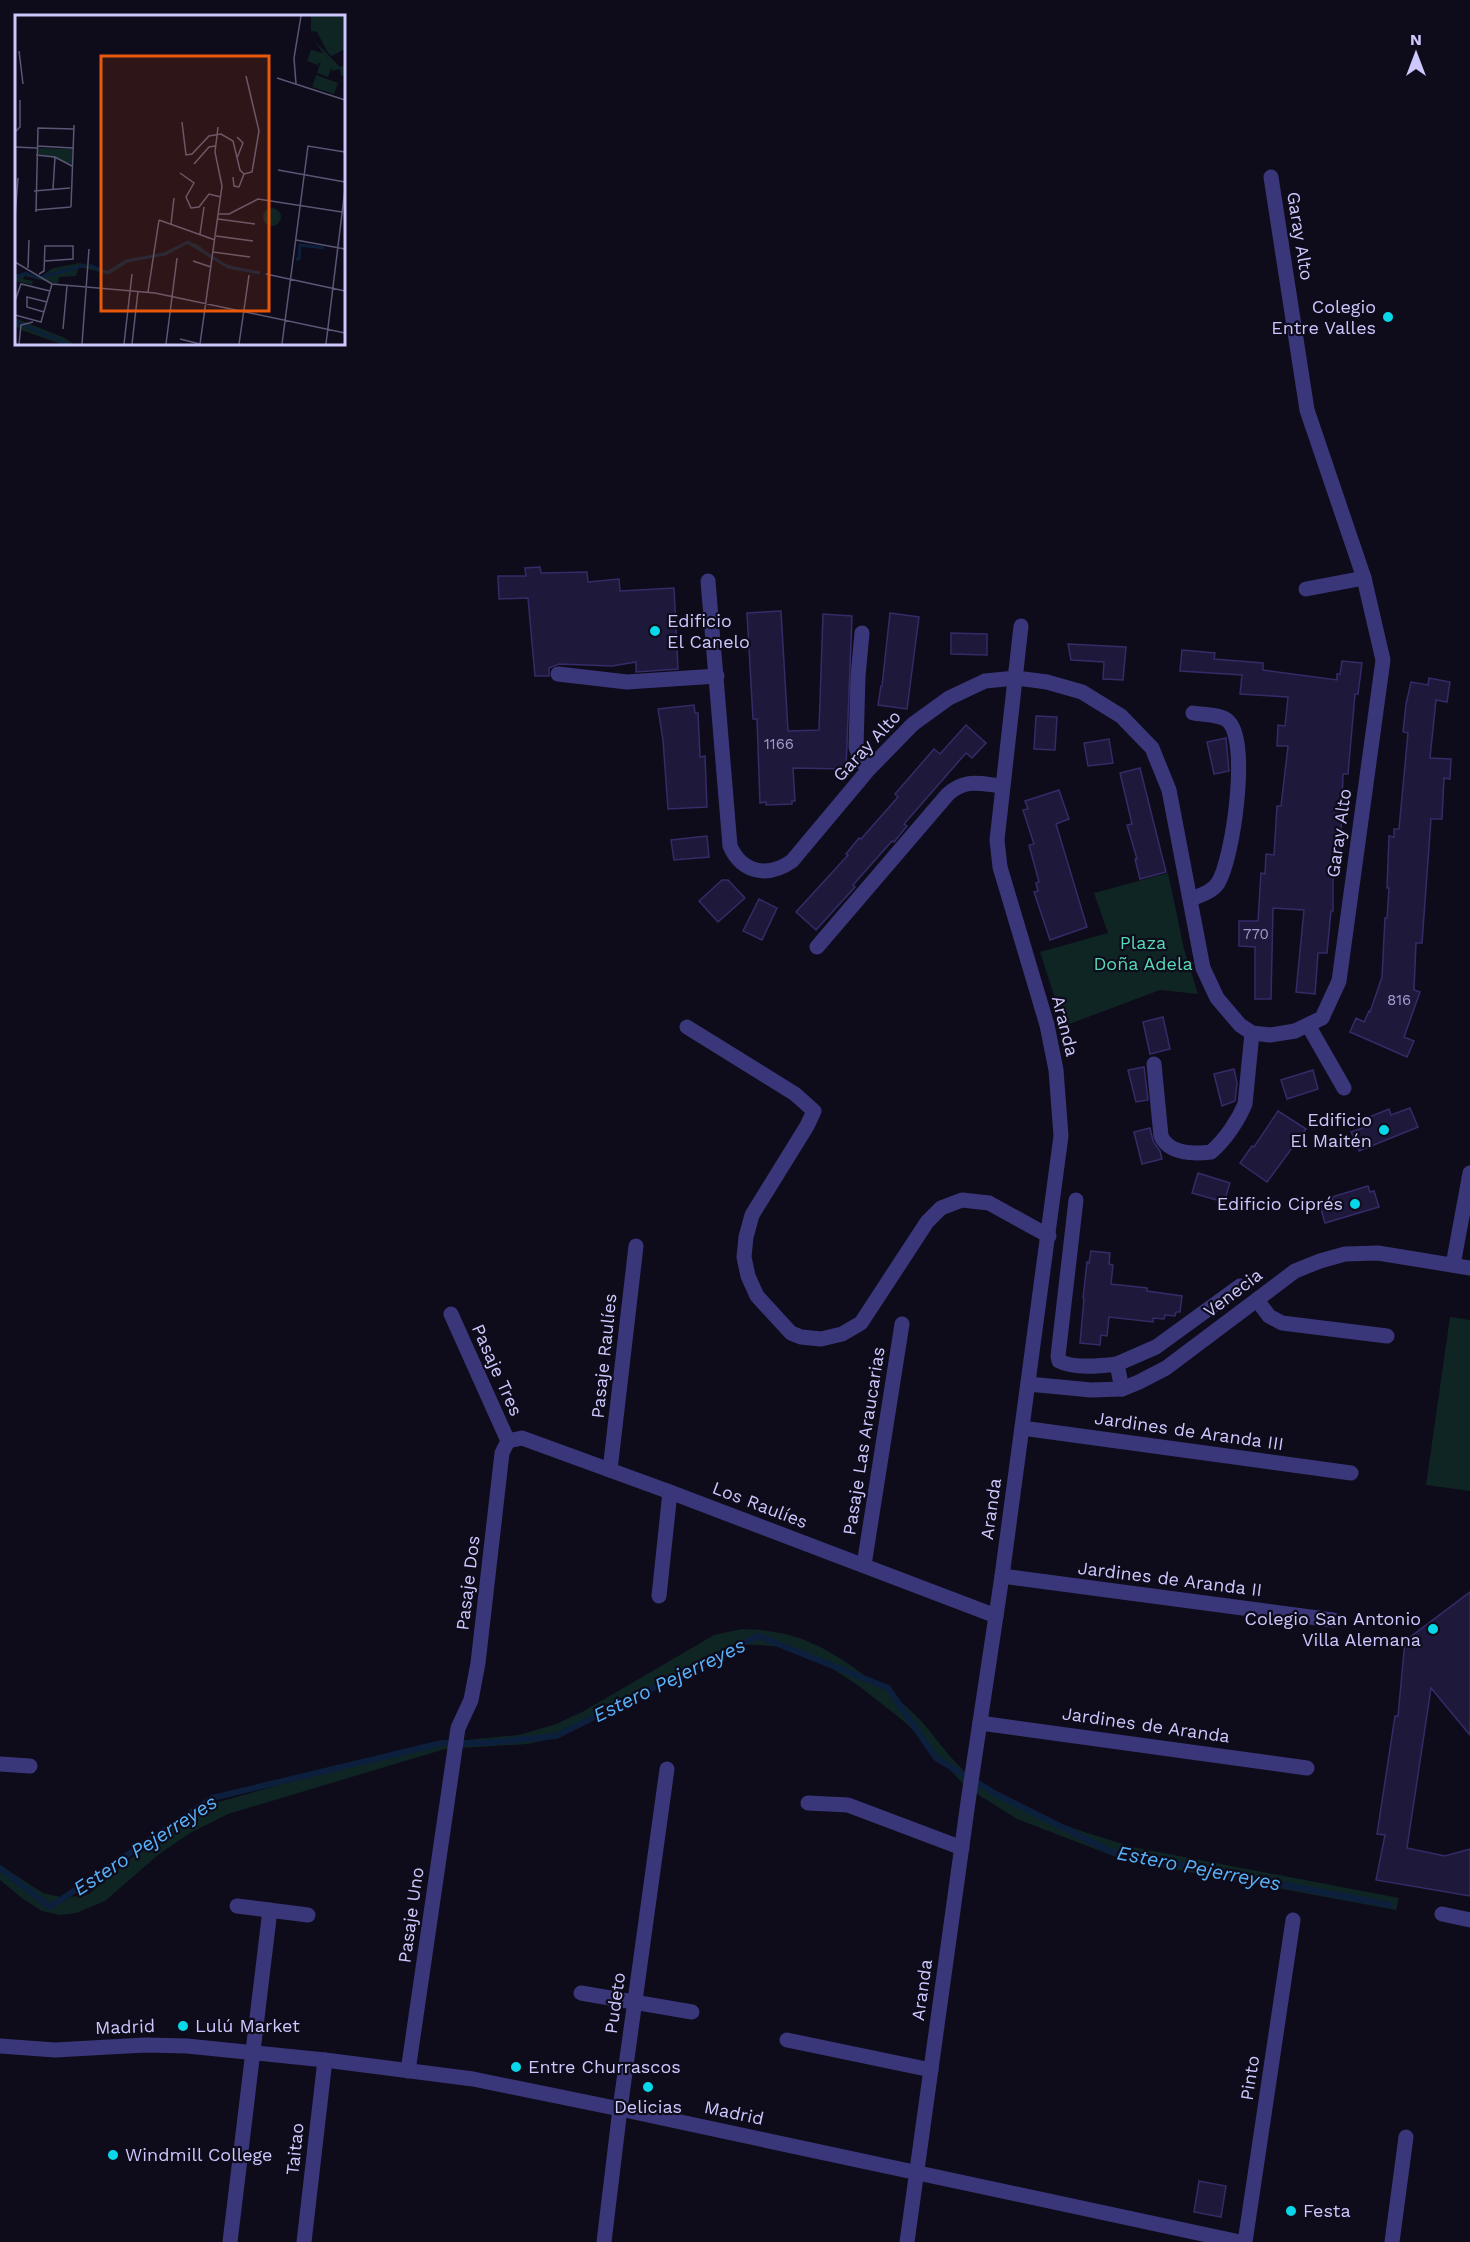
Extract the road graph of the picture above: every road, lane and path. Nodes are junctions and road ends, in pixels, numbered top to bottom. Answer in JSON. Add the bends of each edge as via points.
{"nodes":[{"id":1,"x":1271,"y":177,"type":"dead end"},
{"id":2,"x":1364,"y":578,"type":"junction"},
{"id":3,"x":708,"y":581,"type":"dead end"},
{"id":4,"x":1306,"y":589,"type":"dead end"},
{"id":5,"x":1021,"y":626,"type":"dead end"},
{"id":6,"x":862,"y":633,"type":"dead end"},
{"id":7,"x":558,"y":675,"type":"dead end"},
{"id":8,"x":717,"y":676,"type":"junction"},
{"id":9,"x":1016,"y":678,"type":"junction"},
{"id":10,"x":1193,"y":713,"type":"dead end"},
{"id":11,"x":869,"y":769,"type":"junction"},
{"id":12,"x":1002,"y":786,"type":"junction"},
{"id":13,"x":1191,"y":899,"type":"junction"},
{"id":14,"x":817,"y":947,"type":"dead end"},
{"id":15,"x":1308,"y":1025,"type":"junction"},
{"id":16,"x":687,"y":1027,"type":"dead end"},
{"id":17,"x":1252,"y":1033,"type":"junction"},
{"id":18,"x":1154,"y":1064,"type":"dead end"},
{"id":19,"x":1344,"y":1088,"type":"dead end"},
{"id":20,"x":1470,"y":1173,"type":"edge"},
{"id":21,"x":1076,"y":1200,"type":"dead end"},
{"id":22,"x":1049,"y":1236,"type":"junction"},
{"id":23,"x":636,"y":1245,"type":"dead end"},
{"id":24,"x":1453,"y":1265,"type":"junction"},
{"id":25,"x":1470,"y":1268,"type":"edge"},
{"id":26,"x":1240,"y":1286,"type":"dead end"},
{"id":27,"x":1257,"y":1300,"type":"junction"},
{"id":28,"x":451,"y":1314,"type":"dead end"},
{"id":29,"x":902,"y":1324,"type":"dead end"},
{"id":30,"x":1387,"y":1336,"type":"dead end"},
{"id":31,"x":1117,"y":1364,"type":"junction"},
{"id":32,"x":1028,"y":1384,"type":"junction"},
{"id":33,"x":1122,"y":1389,"type":"junction"},
{"id":34,"x":1022,"y":1428,"type":"junction"},
{"id":35,"x":508,"y":1441,"type":"junction"},
{"id":36,"x":610,"y":1470,"type":"junction"},
{"id":37,"x":1351,"y":1473,"type":"dead end"},
{"id":38,"x":670,"y":1492,"type":"junction"},
{"id":39,"x":864,"y":1565,"type":"junction"},
{"id":40,"x":1002,"y":1576,"type":"junction"},
{"id":41,"x":659,"y":1596,"type":"dead end"},
{"id":42,"x":996,"y":1616,"type":"junction"},
{"id":43,"x":1333,"y":1620,"type":"dead end"},
{"id":44,"x":980,"y":1723,"type":"junction"},
{"id":45,"x":0,"y":1764,"type":"edge"},
{"id":46,"x":452,"y":1764,"type":"joint"},
{"id":47,"x":30,"y":1766,"type":"dead end"},
{"id":48,"x":1307,"y":1768,"type":"dead end"},
{"id":49,"x":667,"y":1769,"type":"dead end"},
{"id":50,"x":808,"y":1803,"type":"dead end"},
{"id":51,"x":962,"y":1848,"type":"junction"},
{"id":52,"x":237,"y":1906,"type":"dead end"},
{"id":53,"x":270,"y":1910,"type":"junction"},
{"id":54,"x":1442,"y":1914,"type":"dead end"},
{"id":55,"x":308,"y":1915,"type":"dead end"},
{"id":56,"x":1293,"y":1920,"type":"dead end"},
{"id":57,"x":1470,"y":1920,"type":"edge"},
{"id":58,"x":582,"y":1993,"type":"dead end"},
{"id":59,"x":636,"y":2001,"type":"junction"},
{"id":60,"x":692,"y":2012,"type":"dead end"},
{"id":61,"x":787,"y":2040,"type":"dead end"},
{"id":62,"x":0,"y":2046,"type":"edge"},
{"id":63,"x":252,"y":2052,"type":"junction"},
{"id":64,"x":325,"y":2060,"type":"junction"},
{"id":65,"x":931,"y":2070,"type":"junction"},
{"id":66,"x":408,"y":2071,"type":"junction"},
{"id":67,"x":620,"y":2109,"type":"junction"},
{"id":68,"x":1406,"y":2137,"type":"dead end"},
{"id":69,"x":916,"y":2172,"type":"junction"},
{"id":70,"x":230,"y":2242,"type":"edge"},
{"id":71,"x":304,"y":2242,"type":"edge"},
{"id":72,"x":604,"y":2242,"type":"edge"},
{"id":73,"x":907,"y":2242,"type":"edge"},
{"id":74,"x":1243,"y":2242,"type":"edge"},
{"id":75,"x":1392,"y":2242,"type":"edge"}],
"edges":[{"from":1,"to":2,"type":"street","name":"Garay Alto","via":[[1307,410]]},
{"from":2,"to":4,"type":"street"},
{"from":2,"to":15,"type":"street","name":"Garay Alto","via":[[1383,660],[1339,981],[1322,1018]]},
{"from":3,"to":8,"type":"street","name":"Garay Alto"},
{"from":5,"to":9,"type":"street","name":"Aranda"},
{"from":6,"to":11,"type":"street","via":[[856,747]]},
{"from":7,"to":8,"type":"street","via":[[627,682]]},
{"from":8,"to":11,"type":"street","name":"Garay Alto","via":[[730,846],[742,864],[758,870],[783,867]]},
{"from":9,"to":11,"type":"street","name":"Garay Alto","via":[[985,681],[949,698],[913,724]]},
{"from":9,"to":12,"type":"street","name":"Aranda"},
{"from":9,"to":13,"type":"street","name":"Garay Alto","via":[[1082,692],[1121,716],[1152,748],[1169,790]]},
{"from":10,"to":13,"type":"street","via":[[1230,722],[1240,760],[1231,837],[1222,875],[1210,891]]},
{"from":12,"to":14,"type":"street","via":[[957,786]]},
{"from":12,"to":22,"type":"street","name":"Aranda","via":[[997,840],[1000,867],[1047,1025],[1060,1103],[1061,1136]]},
{"from":13,"to":17,"type":"street","name":"Garay Alto","via":[[1203,968],[1217,998]]},
{"from":15,"to":17,"type":"street","name":"Garay Alto","via":[[1295,1032]]},
{"from":15,"to":19,"type":"street"},
{"from":16,"to":22,"type":"street","via":[[795,1094],[814,1111],[752,1215],[746,1237],[744,1257],[752,1286],[791,1333],[821,1339],[842,1334],[861,1323],[927,1222],[941,1208],[962,1200],[989,1203]]},
{"from":17,"to":18,"type":"street","via":[[1245,1104],[1211,1152],[1180,1151],[1163,1142]]},
{"from":20,"to":24,"type":"street"},
{"from":21,"to":31,"type":"street","via":[[1059,1360],[1066,1364]]},
{"from":22,"to":32,"type":"street","name":"Aranda"},
{"from":23,"to":36,"type":"street","name":"Pasaje Raulíes"},
{"from":24,"to":25,"type":"street","name":"Venecia"},
{"from":24,"to":27,"type":"street","name":"Venecia","via":[[1378,1253],[1345,1254],[1295,1270]]},
{"from":26,"to":31,"type":"street","via":[[1156,1347]]},
{"from":27,"to":30,"type":"street","via":[[1269,1316],[1282,1323]]},
{"from":27,"to":33,"type":"street","name":"Venecia","via":[[1166,1368]]},
{"from":28,"to":35,"type":"street","name":"Pasaje Tres"},
{"from":29,"to":39,"type":"street","name":"Pasaje Las Araucarias"},
{"from":31,"to":33,"type":"street"},
{"from":32,"to":33,"type":"street","name":"Venecia"},
{"from":32,"to":34,"type":"street","name":"Aranda"},
{"from":34,"to":37,"type":"street","name":"Jardines de Aranda III"},
{"from":34,"to":40,"type":"street","name":"Aranda"},
{"from":35,"to":36,"type":"street","name":"Los Raulíes","via":[[522,1438]]},
{"from":35,"to":46,"type":"street","name":"Pasaje Dos","via":[[502,1453],[478,1663],[471,1700],[458,1728]]},
{"from":36,"to":38,"type":"street","name":"Los Raulíes"},
{"from":38,"to":39,"type":"street","name":"Los Raulíes"},
{"from":38,"to":41,"type":"street"},
{"from":39,"to":42,"type":"street","name":"Los Raulíes"},
{"from":40,"to":42,"type":"street","name":"Aranda"},
{"from":40,"to":43,"type":"street","name":"Jardines de Aranda II"},
{"from":42,"to":44,"type":"street","name":"Aranda"},
{"from":44,"to":48,"type":"street","name":"Jardines de Aranda"},
{"from":44,"to":51,"type":"street","name":"Aranda"},
{"from":45,"to":47,"type":"street"},
{"from":46,"to":66,"type":"street","name":"Pasaje Uno"},
{"from":49,"to":59,"type":"street","name":"Pudeto"},
{"from":50,"to":51,"type":"street","via":[[848,1805]]},
{"from":51,"to":65,"type":"street","name":"Aranda"},
{"from":52,"to":53,"type":"street"},
{"from":53,"to":55,"type":"street"},
{"from":53,"to":63,"type":"street"},
{"from":54,"to":57,"type":"street"},
{"from":56,"to":74,"type":"street","name":"Pinto"},
{"from":58,"to":59,"type":"street"},
{"from":59,"to":60,"type":"street"},
{"from":59,"to":67,"type":"street","name":"Pudeto"},
{"from":61,"to":65,"type":"street"},
{"from":62,"to":63,"type":"street","name":"Madrid","via":[[55,2050],[145,2045]]},
{"from":63,"to":64,"type":"street","name":"Madrid"},
{"from":63,"to":70,"type":"street"},
{"from":64,"to":66,"type":"street","name":"Madrid"},
{"from":64,"to":71,"type":"street","name":"Taitao"},
{"from":65,"to":69,"type":"street","name":"Aranda"},
{"from":66,"to":67,"type":"street","name":"Madrid","via":[[473,2079]]},
{"from":67,"to":69,"type":"street","name":"Madrid"},
{"from":67,"to":72,"type":"street","name":"Pudeto"},
{"from":68,"to":75,"type":"street"},
{"from":69,"to":73,"type":"street","name":"Aranda"},
{"from":69,"to":74,"type":"street","name":"Madrid"}]}
